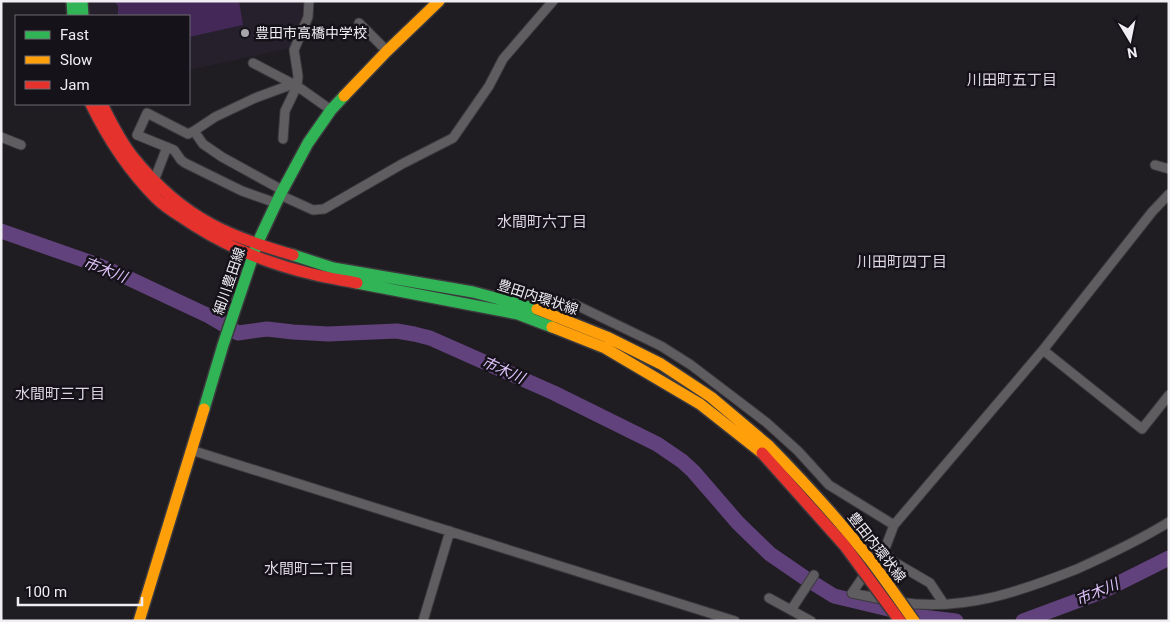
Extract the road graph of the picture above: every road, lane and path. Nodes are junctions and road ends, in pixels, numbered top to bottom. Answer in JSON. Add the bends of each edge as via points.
{"nodes":[{"id":1,"x":72,"y":1,"type":"edge"},
{"id":2,"x":82,"y":1,"type":"edge"},
{"id":3,"x":309,"y":1,"type":"edge"},
{"id":4,"x":440,"y":1,"type":"edge"},
{"id":5,"x":548,"y":3,"type":"edge"},
{"id":6,"x":73,"y":15,"type":"edge"},
{"id":7,"x":83,"y":15,"type":"edge"},
{"id":8,"x":359,"y":23,"type":"dead end"},
{"id":9,"x":387,"y":52,"type":"junction"},
{"id":10,"x":253,"y":63,"type":"dead end"},
{"id":11,"x":295,"y":85,"type":"junction"},
{"id":12,"x":92,"y":105,"type":"edge"},
{"id":13,"x":103,"y":105,"type":"edge"},
{"id":14,"x":331,"y":110,"type":"junction"},
{"id":15,"x":194,"y":131,"type":"junction"},
{"id":16,"x":1,"y":137,"type":"edge"},
{"id":17,"x":284,"y":139,"type":"dead end"},
{"id":18,"x":21,"y":146,"type":"dead end"},
{"id":19,"x":167,"y":147,"type":"junction"},
{"id":20,"x":1155,"y":165,"type":"dead end"},
{"id":21,"x":1169,"y":169,"type":"edge"},
{"id":22,"x":154,"y":181,"type":"junction"},
{"id":23,"x":1169,"y":194,"type":"edge"},
{"id":24,"x":279,"y":196,"type":"junction"},
{"id":25,"x":257,"y":244,"type":"junction"},
{"id":26,"x":253,"y":256,"type":"junction"},
{"id":27,"x":574,"y":304,"type":"dead end"},
{"id":28,"x":1044,"y":350,"type":"junction"},
{"id":29,"x":1169,"y":395,"type":"edge"},
{"id":30,"x":191,"y":450,"type":"junction"},
{"id":31,"x":765,"y":450,"type":"junction"},
{"id":32,"x":1169,"y":522,"type":"edge"},
{"id":33,"x":894,"y":524,"type":"junction"},
{"id":34,"x":450,"y":531,"type":"junction"},
{"id":35,"x":882,"y":549,"type":"junction"},
{"id":36,"x":814,"y":575,"type":"dead end"},
{"id":37,"x":769,"y":598,"type":"dead end"},
{"id":38,"x":944,"y":604,"type":"junction"},
{"id":39,"x":790,"y":610,"type":"junction"},
{"id":40,"x":139,"y":621,"type":"edge"},
{"id":41,"x":423,"y":621,"type":"edge"},
{"id":42,"x":735,"y":621,"type":"edge"},
{"id":43,"x":811,"y":621,"type":"edge"},
{"id":44,"x":900,"y":621,"type":"edge"},
{"id":45,"x":914,"y":621,"type":"edge"}],
"edges":[{"from":1,"to":6,"type":"street"},
{"from":2,"to":7,"type":"street"},
{"from":3,"to":11,"type":"street","via":[[308,17],[294,50],[298,76]]},
{"from":4,"to":9,"type":"street","name":"細川豊田線"},
{"from":5,"to":24,"type":"street","via":[[503,60],[453,138],[324,209],[314,210]]},
{"from":8,"to":9,"type":"street"},
{"from":9,"to":14,"type":"street","name":"細川豊田線"},
{"from":10,"to":11,"type":"street"},
{"from":11,"to":14,"type":"street"},
{"from":11,"to":15,"type":"street","via":[[255,98]]},
{"from":11,"to":17,"type":"street","via":[[285,111]]},
{"from":12,"to":26,"type":"street","name":"豊田内環状線","via":[[115,149],[157,199],[191,224]]},
{"from":13,"to":22,"type":"street","name":"豊田内環状線","via":[[132,156]]},
{"from":14,"to":24,"type":"street","name":"細川豊田線","via":[[308,143]]},
{"from":15,"to":19,"type":"street","via":[[188,134],[147,113],[137,135]]},
{"from":15,"to":24,"type":"street","via":[[203,144]]},
{"from":16,"to":18,"type":"street"},
{"from":19,"to":22,"type":"street"},
{"from":19,"to":24,"type":"street","via":[[174,150],[181,160],[242,191]]},
{"from":20,"to":21,"type":"street"},
{"from":22,"to":25,"type":"street","name":"豊田内環状線","via":[[198,217]]},
{"from":23,"to":28,"type":"street"},
{"from":24,"to":25,"type":"street","name":"細川豊田線"},
{"from":25,"to":26,"type":"street","name":"細川豊田線"},
{"from":25,"to":31,"type":"street","name":"豊田内環状線","via":[[333,268],[473,292],[539,310],[590,330],[661,364],[711,397]]},
{"from":26,"to":30,"type":"street","name":"細川豊田線"},
{"from":26,"to":31,"type":"street","name":"豊田内環状線","via":[[312,274],[518,314],[605,348],[700,404]]},
{"from":27,"to":33,"type":"street","via":[[661,346],[691,365],[767,423],[829,485]]},
{"from":28,"to":29,"type":"street","via":[[1142,428]]},
{"from":28,"to":33,"type":"street"},
{"from":30,"to":34,"type":"street"},
{"from":30,"to":40,"type":"street","name":"細川豊田線"},
{"from":31,"to":44,"type":"street","name":"豊田内環状線","bridge":true,"via":[[845,546]]},
{"from":31,"to":45,"type":"street","name":"豊田内環状線","bridge":true,"via":[[807,485],[871,561]]},
{"from":32,"to":38,"type":"street","via":[[1104,557],[1029,587],[976,602]]},
{"from":33,"to":35,"type":"street"},
{"from":34,"to":41,"type":"street"},
{"from":34,"to":42,"type":"street"},
{"from":35,"to":38,"type":"street","via":[[894,562],[930,583]]},
{"from":35,"to":38,"type":"street","via":[[852,593],[915,605]]},
{"from":36,"to":39,"type":"street"},
{"from":37,"to":39,"type":"street"},
{"from":39,"to":43,"type":"street"}]}
